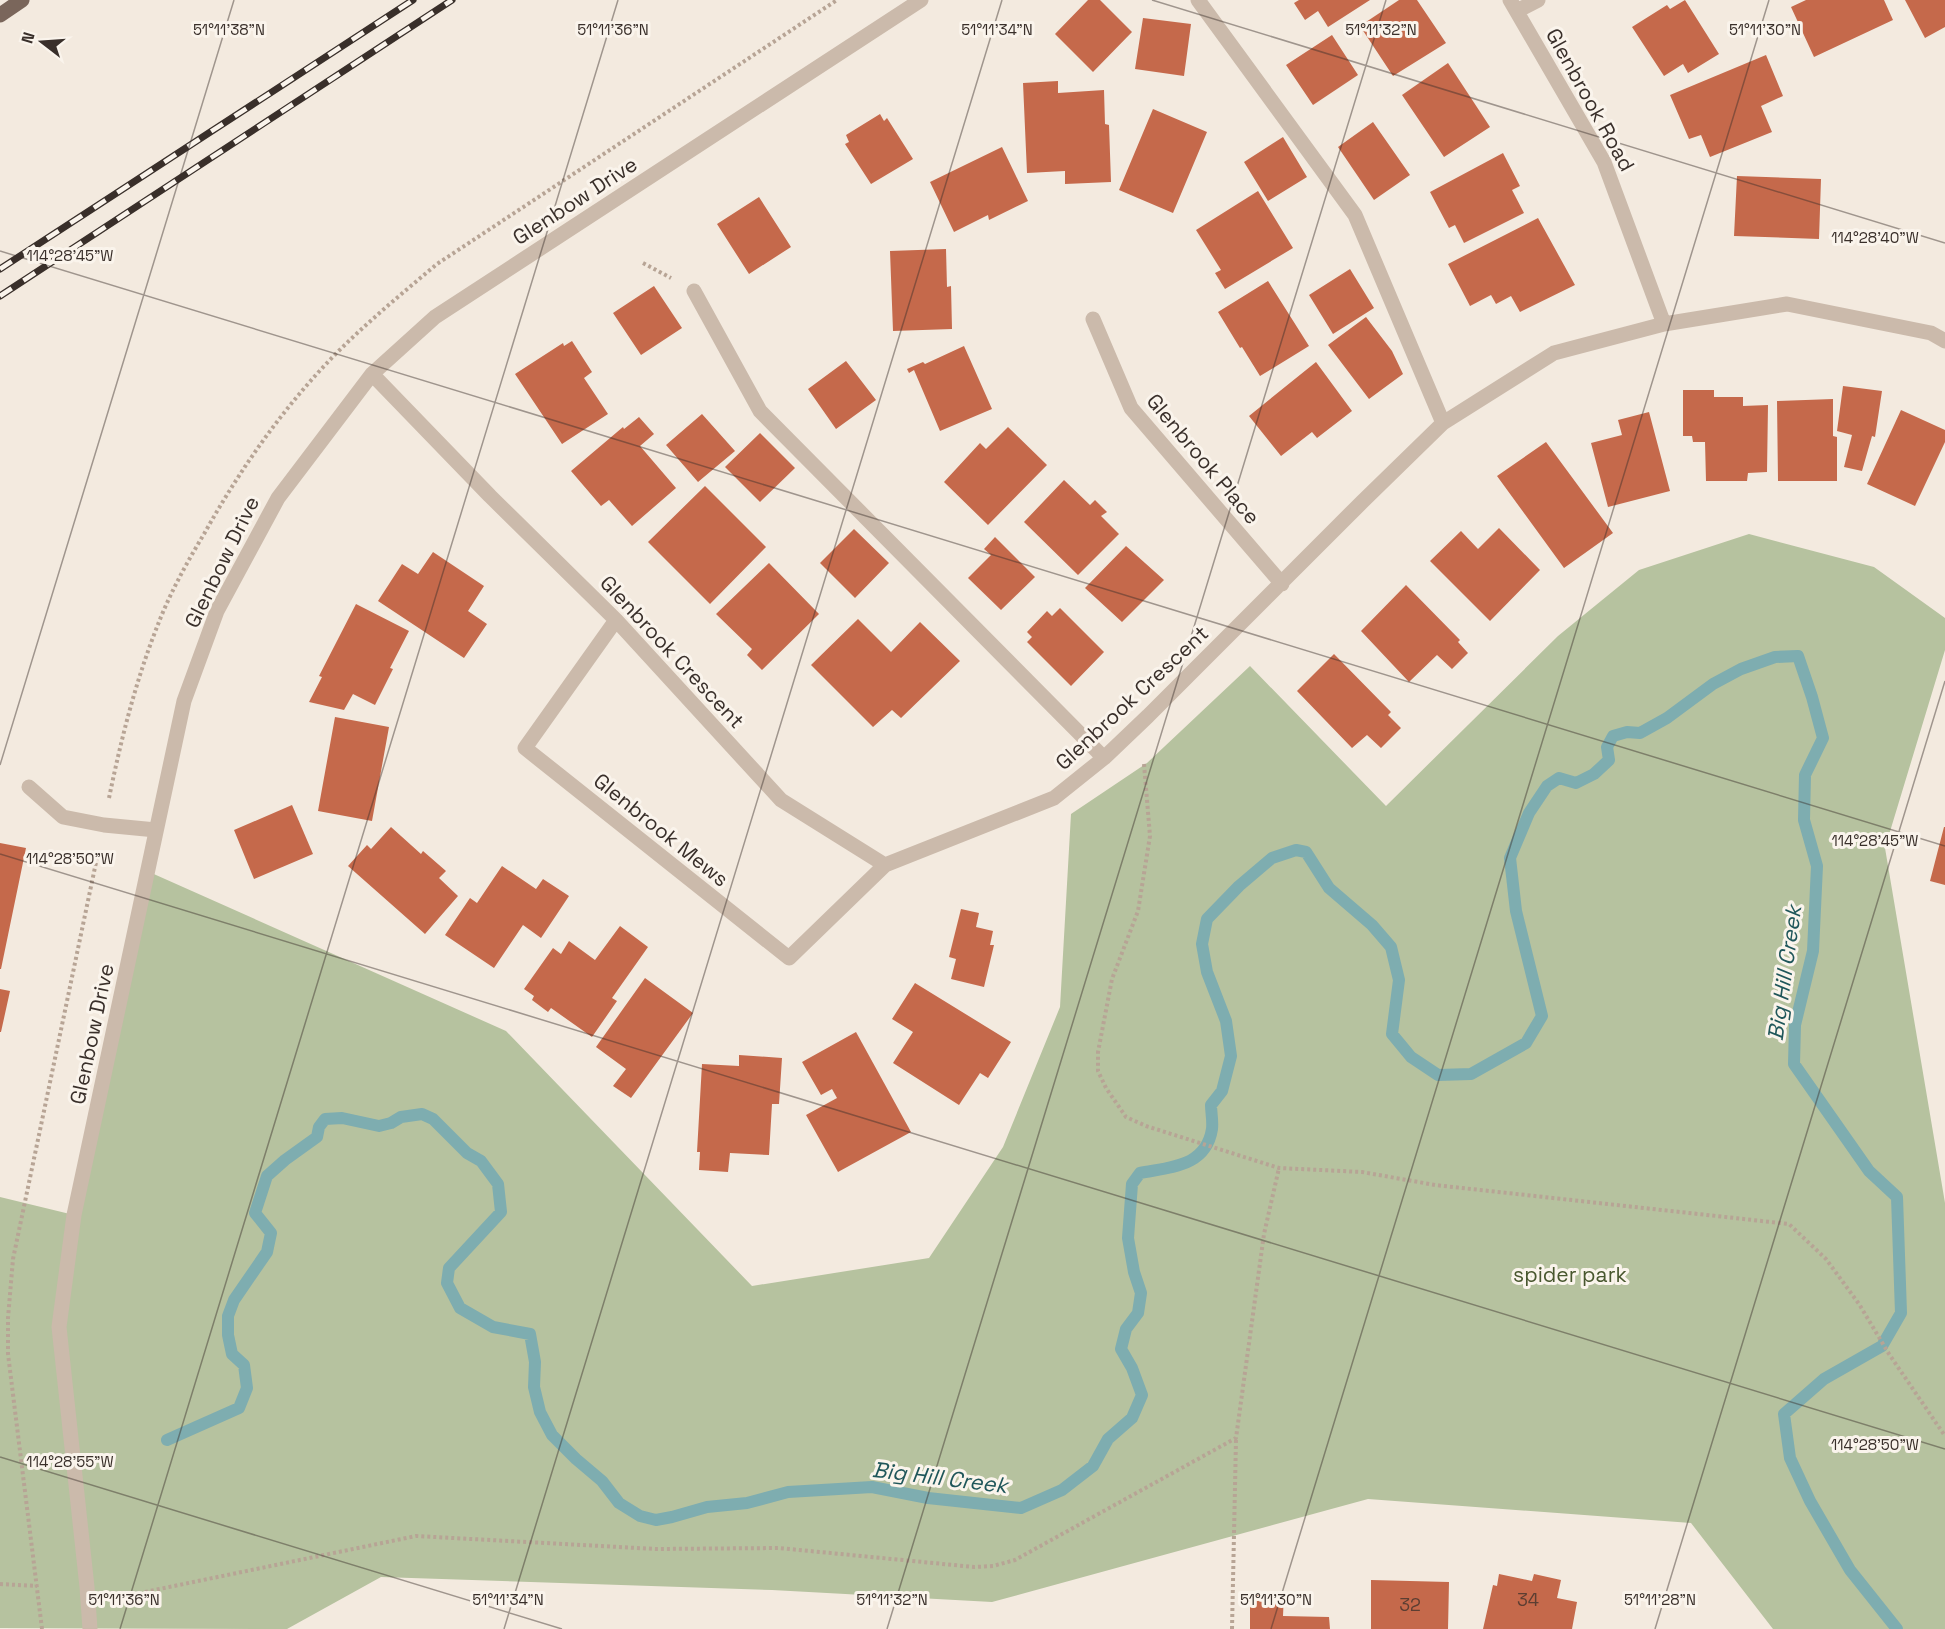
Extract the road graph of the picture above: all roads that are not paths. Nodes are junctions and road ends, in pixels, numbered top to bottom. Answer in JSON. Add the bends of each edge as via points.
{"nodes":[{"id":1,"x":22,"y":0,"type":"edge"},
{"id":2,"x":921,"y":0,"type":"edge"},
{"id":3,"x":1198,"y":0,"type":"edge"},
{"id":4,"x":1538,"y":0,"type":"edge"},
{"id":5,"x":1513,"y":6,"type":"edge"},
{"id":6,"x":0,"y":15,"type":"edge"},
{"id":7,"x":693,"y":291,"type":"dead end"},
{"id":8,"x":1093,"y":319,"type":"dead end"},
{"id":9,"x":1664,"y":324,"type":"junction"},
{"id":10,"x":1945,"y":340,"type":"edge"},
{"id":11,"x":372,"y":374,"type":"junction"},
{"id":12,"x":1443,"y":423,"type":"junction"},
{"id":13,"x":1282,"y":584,"type":"junction"},
{"id":14,"x":616,"y":620,"type":"junction"},
{"id":15,"x":1104,"y":758,"type":"junction"},
{"id":16,"x":29,"y":787,"type":"dead end"},
{"id":17,"x":156,"y":830,"type":"junction"},
{"id":18,"x":885,"y":865,"type":"junction"},
{"id":19,"x":90,"y":1629,"type":"edge"}],
"edges":[{"from":1,"to":6,"type":"main road"},
{"from":2,"to":11,"type":"street","name":"Glenbow Drive","via":[[435,317]]},
{"from":3,"to":12,"type":"street","via":[[1355,215]]},
{"from":4,"to":5,"type":"street"},
{"from":5,"to":9,"type":"street","name":"Glenbrook Road","via":[[1604,162]]},
{"from":7,"to":15,"type":"street","via":[[760,411]]},
{"from":8,"to":13,"type":"street","name":"Glenbrook Place","via":[[1131,408]]},
{"from":9,"to":10,"type":"street","name":"Glenbrook Crescent","via":[[1787,304],[1931,333]]},
{"from":9,"to":12,"type":"street","name":"Glenbrook Crescent","via":[[1554,353]]},
{"from":11,"to":14,"type":"street","name":"Glenbrook Crescent"},
{"from":11,"to":17,"type":"street","name":"Glenbow Drive","via":[[278,498],[217,611],[184,701]]},
{"from":12,"to":13,"type":"street","name":"Glenbrook Crescent"},
{"from":13,"to":15,"type":"street","name":"Glenbrook Crescent"},
{"from":14,"to":18,"type":"street","name":"Glenbrook Crescent","via":[[781,800]]},
{"from":14,"to":18,"type":"street","name":"Glenbrook Mews","via":[[525,748],[789,958]]},
{"from":15,"to":18,"type":"street","name":"Glenbrook Crescent","via":[[1054,798]]},
{"from":16,"to":17,"type":"street","via":[[63,817]]},
{"from":17,"to":19,"type":"street","name":"Glenbow Drive","via":[[74,1215],[59,1328]]}]}
